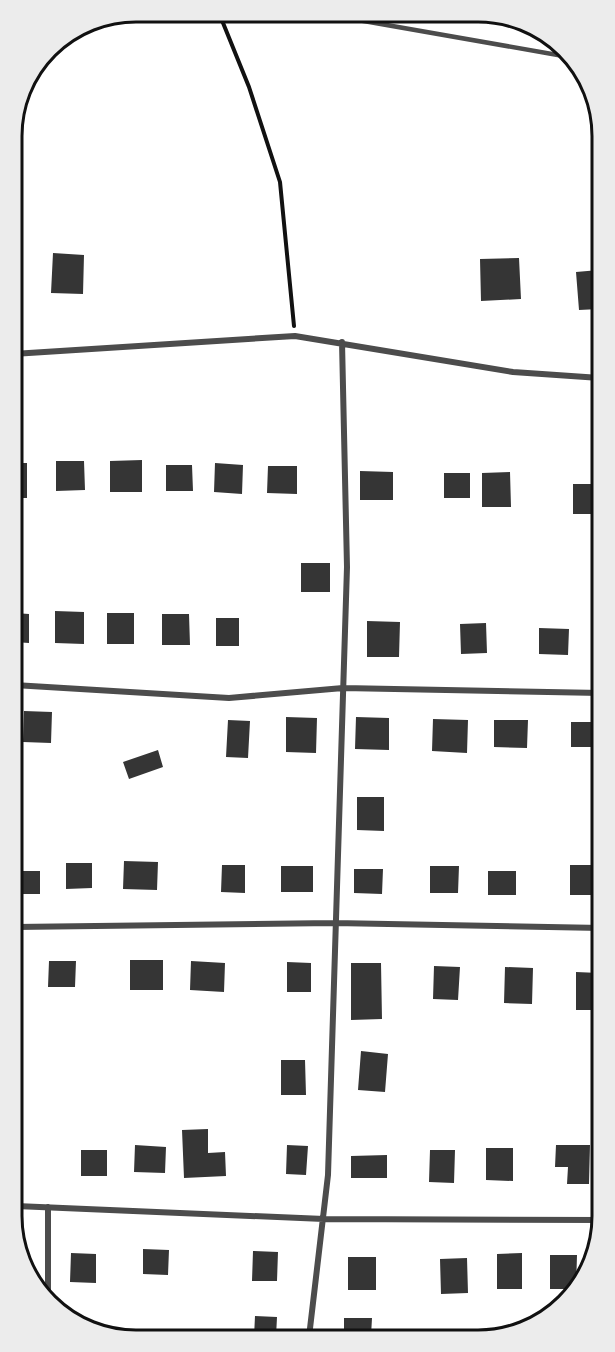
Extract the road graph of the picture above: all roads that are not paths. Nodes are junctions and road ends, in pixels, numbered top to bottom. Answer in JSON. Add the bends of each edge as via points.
{"nodes":[{"id":1,"x":371,"y":22,"type":"edge"},
{"id":2,"x":558,"y":55,"type":"edge"},
{"id":3,"x":342,"y":342,"type":"junction"},
{"id":4,"x":23,"y":353,"type":"edge"},
{"id":5,"x":592,"y":377,"type":"edge"},
{"id":6,"x":22,"y":686,"type":"edge"},
{"id":7,"x":343,"y":688,"type":"junction"},
{"id":8,"x":592,"y":693,"type":"edge"},
{"id":9,"x":334,"y":923,"type":"junction"},
{"id":10,"x":22,"y":927,"type":"edge"},
{"id":11,"x":592,"y":928,"type":"edge"},
{"id":12,"x":22,"y":1206,"type":"edge"},
{"id":13,"x":48,"y":1207,"type":"junction"},
{"id":14,"x":324,"y":1219,"type":"junction"},
{"id":15,"x":592,"y":1220,"type":"edge"},
{"id":16,"x":48,"y":1287,"type":"edge"},
{"id":17,"x":310,"y":1330,"type":"edge"}],
"edges":[{"from":1,"to":2,"type":"lane"},
{"from":3,"to":4,"type":"street","via":[[295,336]]},
{"from":3,"to":5,"type":"street","via":[[513,372]]},
{"from":3,"to":7,"type":"street","via":[[347,567]]},
{"from":6,"to":7,"type":"street","via":[[229,699]]},
{"from":7,"to":8,"type":"street"},
{"from":7,"to":9,"type":"street"},
{"from":9,"to":10,"type":"street"},
{"from":9,"to":11,"type":"street"},
{"from":9,"to":14,"type":"street"},
{"from":12,"to":13,"type":"street"},
{"from":13,"to":14,"type":"street"},
{"from":13,"to":16,"type":"street"},
{"from":14,"to":15,"type":"street"},
{"from":14,"to":17,"type":"street"}]}
